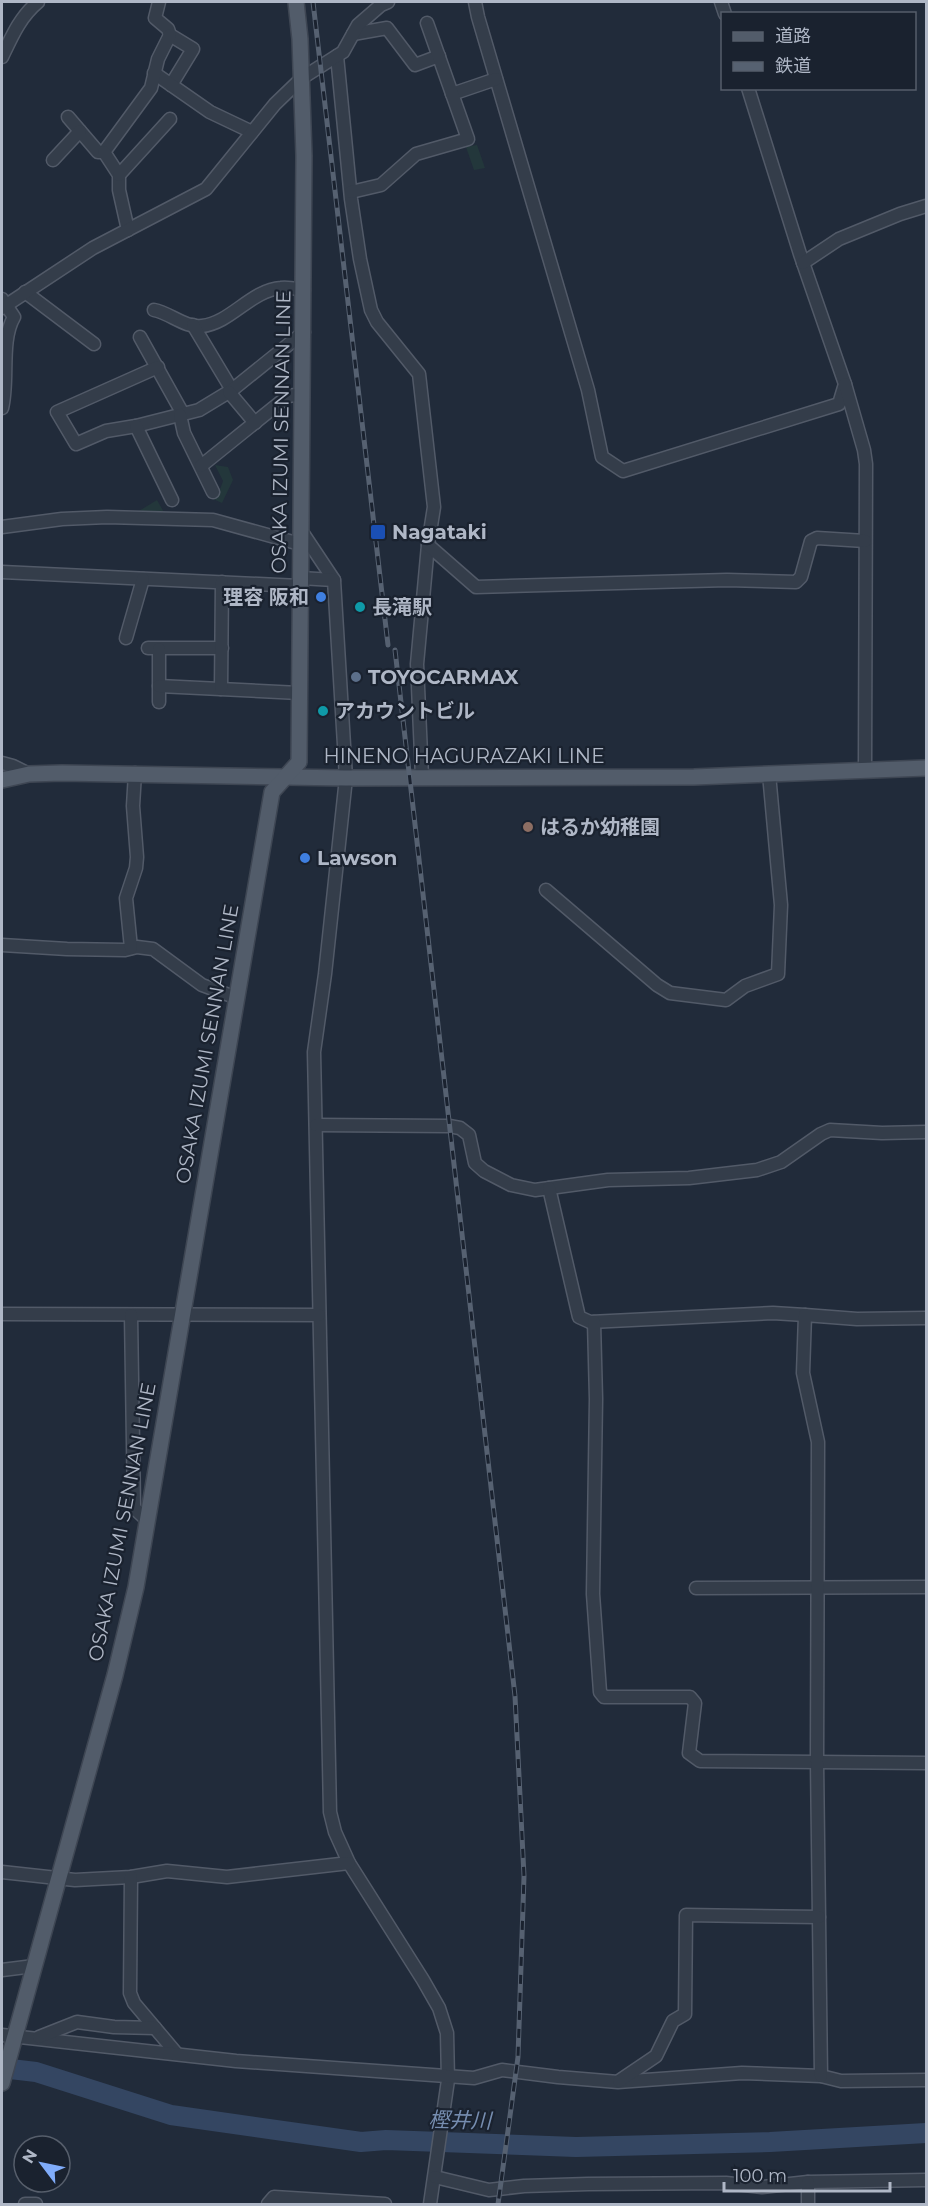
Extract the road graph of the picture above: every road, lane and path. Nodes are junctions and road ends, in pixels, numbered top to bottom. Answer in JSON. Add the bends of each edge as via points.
{"nodes":[{"id":1,"x":38,"y":2,"type":"edge"},
{"id":2,"x":159,"y":2,"type":"edge"},
{"id":3,"x":296,"y":2,"type":"edge"},
{"id":4,"x":388,"y":2,"type":"edge"},
{"id":5,"x":475,"y":2,"type":"edge"},
{"id":6,"x":427,"y":24,"type":"dead end"},
{"id":7,"x":353,"y":34,"type":"junction"},
{"id":8,"x":170,"y":35,"type":"junction"},
{"id":9,"x":337,"y":56,"type":"junction"},
{"id":10,"x":439,"y":56,"type":"junction"},
{"id":11,"x":2,"y":57,"type":"edge"},
{"id":12,"x":154,"y":73,"type":"junction"},
{"id":13,"x":302,"y":78,"type":"junction"},
{"id":14,"x":496,"y":80,"type":"junction"},
{"id":15,"x":171,"y":85,"type":"junction"},
{"id":16,"x":749,"y":90,"type":"edge"},
{"id":17,"x":452,"y":94,"type":"junction"},
{"id":18,"x":68,"y":117,"type":"dead end"},
{"id":19,"x":170,"y":119,"type":"dead end"},
{"id":20,"x":80,"y":131,"type":"junction"},
{"id":21,"x":252,"y":132,"type":"junction"},
{"id":22,"x":105,"y":152,"type":"junction"},
{"id":23,"x":53,"y":160,"type":"dead end"},
{"id":24,"x":119,"y":175,"type":"junction"},
{"id":25,"x":351,"y":192,"type":"junction"},
{"id":26,"x":927,"y":206,"type":"edge"},
{"id":27,"x":128,"y":230,"type":"junction"},
{"id":28,"x":803,"y":263,"type":"junction"},
{"id":29,"x":304,"y":290,"type":"junction"},
{"id":30,"x":25,"y":292,"type":"junction"},
{"id":31,"x":3,"y":304,"type":"edge"},
{"id":32,"x":154,"y":310,"type":"dead end"},
{"id":33,"x":193,"y":326,"type":"junction"},
{"id":34,"x":304,"y":332,"type":"junction"},
{"id":35,"x":140,"y":337,"type":"dead end"},
{"id":36,"x":94,"y":344,"type":"dead end"},
{"id":37,"x":158,"y":367,"type":"junction"},
{"id":38,"x":845,"y":384,"type":"junction"},
{"id":39,"x":231,"y":391,"type":"junction"},
{"id":40,"x":303,"y":393,"type":"junction"},
{"id":41,"x":2,"y":408,"type":"edge"},
{"id":42,"x":182,"y":415,"type":"junction"},
{"id":43,"x":255,"y":423,"type":"junction"},
{"id":44,"x":136,"y":426,"type":"junction"},
{"id":45,"x":201,"y":466,"type":"junction"},
{"id":46,"x":213,"y":492,"type":"dead end"},
{"id":47,"x":172,"y":500,"type":"dead end"},
{"id":48,"x":2,"y":527,"type":"edge"},
{"id":49,"x":300,"y":537,"type":"junction"},
{"id":50,"x":865,"y":541,"type":"junction"},
{"id":51,"x":428,"y":545,"type":"junction"},
{"id":52,"x":2,"y":572,"type":"edge"},
{"id":53,"x":143,"y":579,"type":"junction"},
{"id":54,"x":334,"y":580,"type":"junction"},
{"id":55,"x":222,"y":582,"type":"junction"},
{"id":56,"x":300,"y":582,"type":"junction"},
{"id":57,"x":126,"y":638,"type":"dead end"},
{"id":58,"x":222,"y":648,"type":"junction"},
{"id":59,"x":159,"y":686,"type":"junction"},
{"id":60,"x":221,"y":689,"type":"junction"},
{"id":61,"x":299,"y":693,"type":"junction"},
{"id":62,"x":159,"y":702,"type":"dead end"},
{"id":63,"x":2,"y":763,"type":"edge"},
{"id":64,"x":927,"y":768,"type":"edge"},
{"id":65,"x":865,"y":770,"type":"junction"},
{"id":66,"x":135,"y":773,"type":"junction"},
{"id":67,"x":29,"y":774,"type":"junction"},
{"id":68,"x":769,"y":774,"type":"junction"},
{"id":69,"x":289,"y":776,"type":"junction"},
{"id":70,"x":422,"y":777,"type":"junction"},
{"id":71,"x":346,"y":778,"type":"junction"},
{"id":72,"x":2,"y":780,"type":"edge"},
{"id":73,"x":546,"y":890,"type":"dead end"},
{"id":74,"x":2,"y":945,"type":"edge"},
{"id":75,"x":131,"y":948,"type":"junction"},
{"id":76,"x":237,"y":998,"type":"junction"},
{"id":77,"x":316,"y":1125,"type":"junction"},
{"id":78,"x":927,"y":1132,"type":"edge"},
{"id":79,"x":549,"y":1188,"type":"junction"},
{"id":80,"x":2,"y":1314,"type":"edge"},
{"id":81,"x":131,"y":1315,"type":"junction"},
{"id":82,"x":182,"y":1315,"type":"junction"},
{"id":83,"x":319,"y":1315,"type":"junction"},
{"id":84,"x":806,"y":1316,"type":"junction"},
{"id":85,"x":927,"y":1318,"type":"edge"},
{"id":86,"x":594,"y":1322,"type":"junction"},
{"id":87,"x":148,"y":1521,"type":"junction"},
{"id":88,"x":816,"y":1587,"type":"junction"},
{"id":89,"x":927,"y":1587,"type":"edge"},
{"id":90,"x":696,"y":1588,"type":"dead end"},
{"id":91,"x":817,"y":1762,"type":"junction"},
{"id":92,"x":927,"y":1763,"type":"edge"},
{"id":93,"x":349,"y":1863,"type":"junction"},
{"id":94,"x":2,"y":1872,"type":"edge"},
{"id":95,"x":131,"y":1877,"type":"junction"},
{"id":96,"x":57,"y":1879,"type":"junction"},
{"id":97,"x":819,"y":1917,"type":"junction"},
{"id":98,"x":34,"y":1966,"type":"junction"},
{"id":99,"x":2,"y":1970,"type":"edge"},
{"id":100,"x":155,"y":2028,"type":"junction"},
{"id":101,"x":10,"y":2038,"type":"edge"},
{"id":102,"x":38,"y":2038,"type":"junction"},
{"id":103,"x":177,"y":2054,"type":"junction"},
{"id":104,"x":821,"y":2076,"type":"junction"},
{"id":105,"x":448,"y":2078,"type":"junction"},
{"id":106,"x":927,"y":2080,"type":"edge"},
{"id":107,"x":618,"y":2082,"type":"junction"},
{"id":108,"x":2,"y":2083,"type":"edge"},
{"id":109,"x":436,"y":2173,"type":"junction"},
{"id":110,"x":927,"y":2180,"type":"edge"},
{"id":111,"x":808,"y":2182,"type":"junction"},
{"id":112,"x":285,"y":2201,"type":"edge"},
{"id":113,"x":25,"y":2205,"type":"edge"},
{"id":114,"x":36,"y":2205,"type":"edge"},
{"id":115,"x":268,"y":2205,"type":"edge"},
{"id":116,"x":385,"y":2205,"type":"edge"},
{"id":117,"x":430,"y":2205,"type":"edge"},
{"id":118,"x":808,"y":2205,"type":"edge"}],
"edges":[{"from":1,"to":11,"type":"street","via":[[16,27]]},
{"from":2,"to":8,"type":"street","via":[[155,18]]},
{"from":3,"to":13,"type":"main road","name":"OSAKA IZUMI SENNAN LINE"},
{"from":4,"to":7,"type":"street","via":[[358,25]]},
{"from":5,"to":14,"type":"street"},
{"from":6,"to":10,"type":"street"},
{"from":7,"to":9,"type":"street"},
{"from":7,"to":10,"type":"street","via":[[387,28],[415,64]]},
{"from":8,"to":12,"type":"street"},
{"from":8,"to":15,"type":"street","via":[[193,49]]},
{"from":9,"to":13,"type":"street"},
{"from":9,"to":25,"type":"street"},
{"from":10,"to":17,"type":"street"},
{"from":12,"to":15,"type":"street"},
{"from":12,"to":22,"type":"street","via":[[151,88]]},
{"from":13,"to":21,"type":"street"},
{"from":13,"to":29,"type":"main road","name":"OSAKA IZUMI SENNAN LINE"},
{"from":14,"to":17,"type":"street"},
{"from":14,"to":38,"type":"street","via":[[588,390],[602,457],[623,471],[839,404]]},
{"from":15,"to":21,"type":"street","via":[[210,112]]},
{"from":16,"to":28,"type":"street"},
{"from":17,"to":25,"type":"street","via":[[468,139],[416,154],[381,185]]},
{"from":18,"to":20,"type":"street"},
{"from":19,"to":24,"type":"street"},
{"from":20,"to":22,"type":"street","via":[[98,152]]},
{"from":20,"to":23,"type":"street"},
{"from":21,"to":27,"type":"street","via":[[206,189]]},
{"from":22,"to":24,"type":"street"},
{"from":24,"to":27,"type":"street"},
{"from":25,"to":51,"type":"street","via":[[371,310],[419,374],[434,507]]},
{"from":26,"to":28,"type":"street","via":[[839,238]]},
{"from":27,"to":30,"type":"street"},
{"from":28,"to":38,"type":"street"},
{"from":29,"to":33,"type":"street","via":[[269,291],[213,323]]},
{"from":29,"to":34,"type":"main road","name":"OSAKA IZUMI SENNAN LINE"},
{"from":30,"to":31,"type":"street"},
{"from":30,"to":36,"type":"street"},
{"from":31,"to":41,"type":"street","via":[[14,317],[9,325]]},
{"from":32,"to":33,"type":"street"},
{"from":33,"to":39,"type":"street"},
{"from":34,"to":39,"type":"street"},
{"from":34,"to":40,"type":"main road","name":"OSAKA IZUMI SENNAN LINE"},
{"from":35,"to":37,"type":"street"},
{"from":37,"to":42,"type":"street"},
{"from":37,"to":44,"type":"street","via":[[57,412],[76,444],[106,431]]},
{"from":38,"to":50,"type":"street","via":[[864,450]]},
{"from":39,"to":42,"type":"street"},
{"from":39,"to":43,"type":"street"},
{"from":40,"to":43,"type":"street","via":[[288,396]]},
{"from":40,"to":49,"type":"main road","name":"OSAKA IZUMI SENNAN LINE"},
{"from":42,"to":44,"type":"street"},
{"from":42,"to":45,"type":"street","via":[[184,433]]},
{"from":43,"to":45,"type":"street"},
{"from":44,"to":47,"type":"street"},
{"from":45,"to":46,"type":"street"},
{"from":48,"to":49,"type":"street","via":[[107,517],[213,520]]},
{"from":49,"to":54,"type":"street"},
{"from":49,"to":56,"type":"main road","name":"OSAKA IZUMI SENNAN LINE"},
{"from":50,"to":51,"type":"street","via":[[811,541],[796,582],[727,580],[476,587]]},
{"from":50,"to":65,"type":"street"},
{"from":51,"to":70,"type":"street","via":[[417,664]]},
{"from":52,"to":53,"type":"street"},
{"from":53,"to":55,"type":"street"},
{"from":53,"to":57,"type":"street"},
{"from":54,"to":56,"type":"street"},
{"from":54,"to":71,"type":"street"},
{"from":55,"to":56,"type":"street"},
{"from":55,"to":58,"type":"street"},
{"from":56,"to":61,"type":"main road","name":"OSAKA IZUMI SENNAN LINE"},
{"from":58,"to":59,"type":"street","via":[[153,649]]},
{"from":58,"to":60,"type":"street"},
{"from":59,"to":60,"type":"street"},
{"from":59,"to":62,"type":"street"},
{"from":60,"to":61,"type":"street"},
{"from":61,"to":69,"type":"main road","name":"OSAKA IZUMI SENNAN LINE","via":[[299,762]]},
{"from":63,"to":67,"type":"street"},
{"from":64,"to":65,"type":"main road","name":"HINENO HAGURAZAKI LINE"},
{"from":65,"to":68,"type":"main road","name":"HINENO HAGURAZAKI LINE"},
{"from":66,"to":67,"type":"main road","name":"HINENO HAGURAZAKI LINE"},
{"from":66,"to":69,"type":"main road","name":"HINENO HAGURAZAKI LINE"},
{"from":66,"to":75,"type":"street","via":[[137,857],[126,898]]},
{"from":67,"to":72,"type":"main road","name":"HINENO HAGURAZAKI LINE"},
{"from":68,"to":70,"type":"main road","name":"HINENO HAGURAZAKI LINE"},
{"from":68,"to":73,"type":"street","via":[[781,905],[778,974],[745,986],[726,1000],[670,993]]},
{"from":69,"to":71,"type":"main road","name":"HINENO HAGURAZAKI LINE"},
{"from":69,"to":76,"type":"main road","name":"OSAKA IZUMI SENNAN LINE","via":[[272,792]]},
{"from":70,"to":71,"type":"main road","name":"HINENO HAGURAZAKI LINE"},
{"from":71,"to":77,"type":"street","via":[[314,1052]]},
{"from":74,"to":75,"type":"street"},
{"from":75,"to":76,"type":"street","via":[[153,949],[202,985]]},
{"from":76,"to":82,"type":"main road","name":"OSAKA IZUMI SENNAN LINE"},
{"from":77,"to":79,"type":"street","via":[[460,1128],[469,1136],[476,1163],[484,1171],[511,1185],[535,1190]]},
{"from":77,"to":83,"type":"street"},
{"from":78,"to":79,"type":"street","via":[[830,1130],[782,1162],[757,1170]]},
{"from":79,"to":86,"type":"street","via":[[579,1317]]},
{"from":80,"to":81,"type":"street"},
{"from":81,"to":82,"type":"street"},
{"from":81,"to":87,"type":"street","via":[[134,1508]]},
{"from":82,"to":83,"type":"street"},
{"from":82,"to":87,"type":"main road","name":"OSAKA IZUMI SENNAN LINE"},
{"from":83,"to":93,"type":"street","via":[[330,1812]]},
{"from":84,"to":85,"type":"street"},
{"from":84,"to":86,"type":"street","via":[[773,1313]]},
{"from":84,"to":88,"type":"street","via":[[803,1373],[818,1442]]},
{"from":86,"to":91,"type":"street","via":[[593,1594],[600,1692],[604,1697],[690,1697],[695,1703],[689,1753],[700,1761]]},
{"from":87,"to":96,"type":"main road","name":"OSAKA IZUMI SENNAN LINE","via":[[122,1645]]},
{"from":88,"to":89,"type":"street"},
{"from":88,"to":90,"type":"street"},
{"from":88,"to":91,"type":"street"},
{"from":91,"to":92,"type":"street"},
{"from":91,"to":97,"type":"street"},
{"from":93,"to":95,"type":"street","via":[[227,1877],[167,1871]]},
{"from":93,"to":105,"type":"street","via":[[439,2008],[447,2033]]},
{"from":94,"to":96,"type":"street"},
{"from":95,"to":96,"type":"street"},
{"from":95,"to":100,"type":"street","via":[[130,1993]]},
{"from":96,"to":98,"type":"main road","name":"OSAKA IZUMI SENNAN LINE"},
{"from":97,"to":104,"type":"street"},
{"from":97,"to":107,"type":"street","via":[[686,1915],[685,2014],[673,2021],[656,2056]]},
{"from":98,"to":99,"type":"street"},
{"from":98,"to":101,"type":"main road","name":"OSAKA IZUMI SENNAN LINE"},
{"from":100,"to":102,"type":"street","via":[[77,2022]]},
{"from":100,"to":103,"type":"street"},
{"from":101,"to":102,"type":"street"},
{"from":101,"to":108,"type":"main road","name":"OSAKA IZUMI SENNAN LINE"},
{"from":102,"to":103,"type":"street"},
{"from":103,"to":105,"type":"street"},
{"from":104,"to":106,"type":"street","via":[[841,2081]]},
{"from":104,"to":107,"type":"street","via":[[742,2073]]},
{"from":105,"to":107,"type":"street","via":[[474,2078],[502,2070]]},
{"from":105,"to":109,"type":"street"},
{"from":109,"to":111,"type":"street","via":[[489,2190],[588,2184],[726,2183],[762,2187]]},
{"from":109,"to":117,"type":"street"},
{"from":110,"to":111,"type":"street"},
{"from":111,"to":118,"type":"street"},
{"from":112,"to":115,"type":"street","via":[[274,2197]]},
{"from":112,"to":116,"type":"street"},
{"from":113,"to":114,"type":"street"}]}
